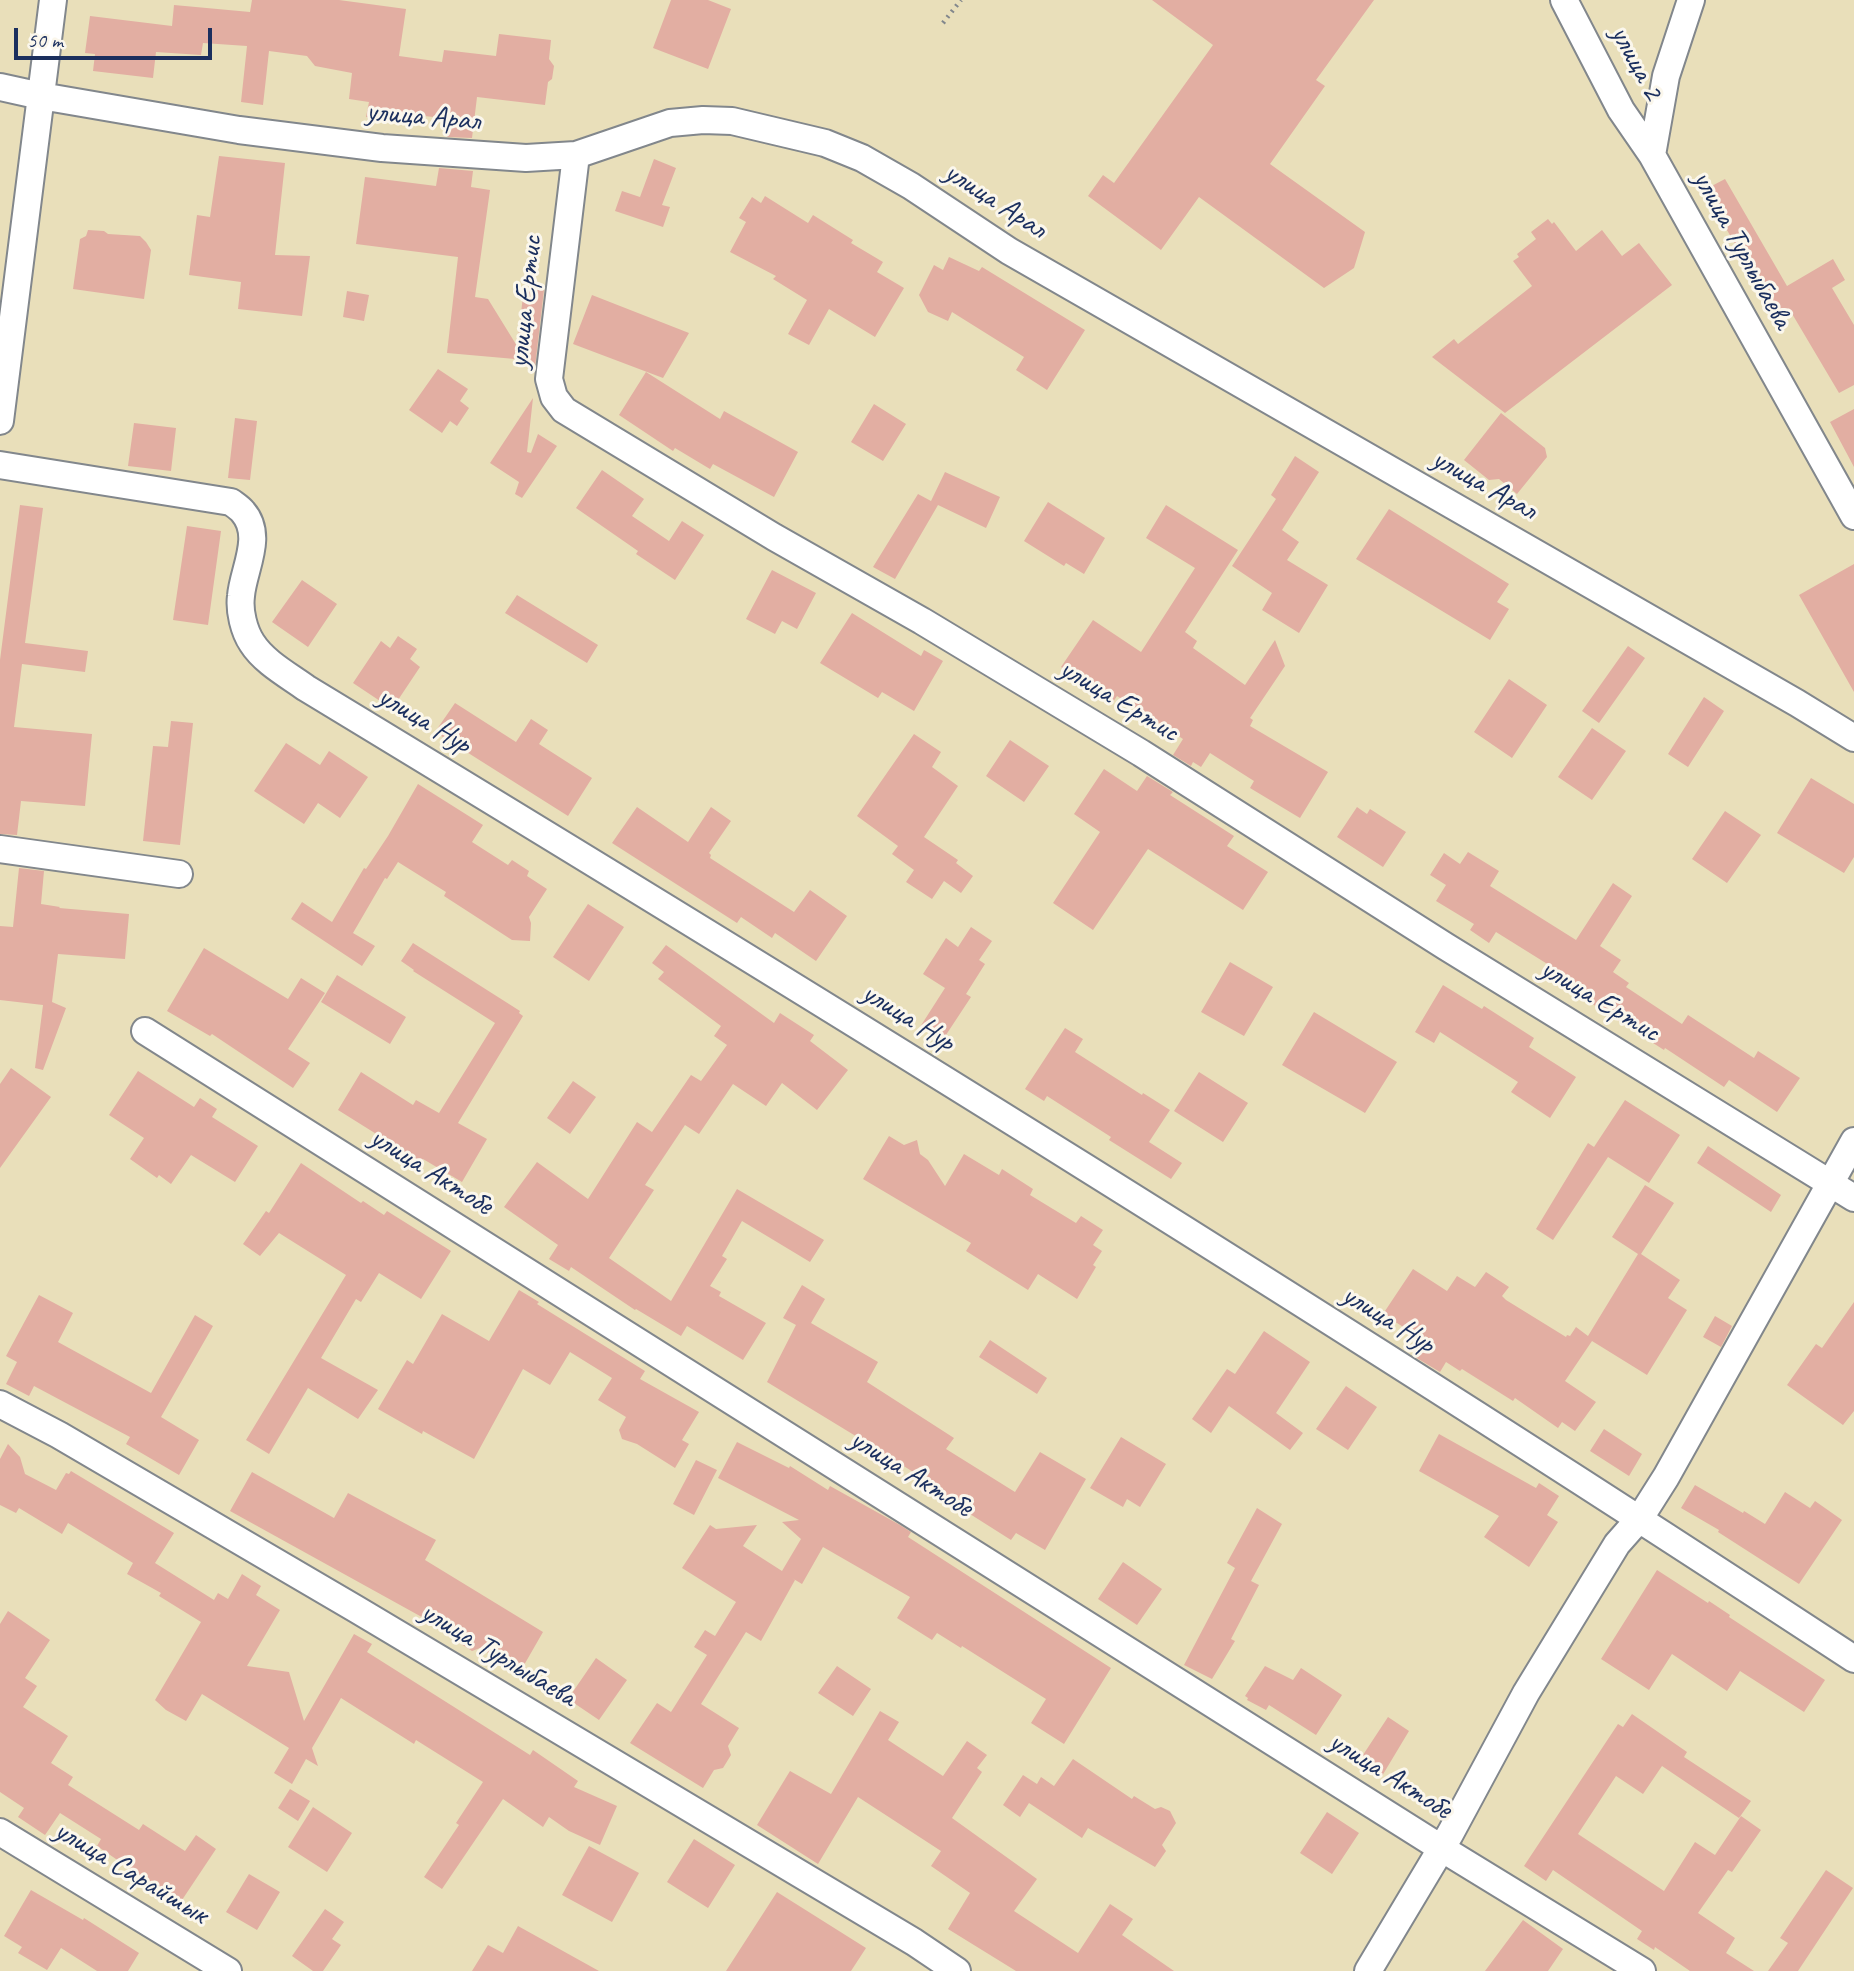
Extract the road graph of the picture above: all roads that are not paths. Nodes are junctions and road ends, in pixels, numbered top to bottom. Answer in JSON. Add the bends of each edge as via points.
{"nodes":[{"id":1,"x":53,"y":0,"type":"edge"},
{"id":2,"x":1564,"y":0,"type":"edge"},
{"id":3,"x":1691,"y":0,"type":"edge"},
{"id":4,"x":0,"y":87,"type":"edge"},
{"id":5,"x":41,"y":96,"type":"junction"},
{"id":6,"x":576,"y":155,"type":"junction"},
{"id":7,"x":1652,"y":155,"type":"junction"},
{"id":8,"x":0,"y":421,"type":"edge"},
{"id":9,"x":0,"y":465,"type":"edge"},
{"id":10,"x":1854,"y":516,"type":"edge"},
{"id":11,"x":1854,"y":738,"type":"edge"},
{"id":12,"x":0,"y":849,"type":"edge"},
{"id":13,"x":179,"y":874,"type":"dead end"},
{"id":14,"x":145,"y":1031,"type":"dead end"},
{"id":15,"x":1854,"y":1140,"type":"edge"},
{"id":16,"x":1830,"y":1182,"type":"junction"},
{"id":17,"x":1854,"y":1198,"type":"edge"},
{"id":18,"x":0,"y":1404,"type":"edge"},
{"id":19,"x":1640,"y":1518,"type":"junction"},
{"id":20,"x":1854,"y":1659,"type":"edge"},
{"id":21,"x":0,"y":1832,"type":"edge"},
{"id":22,"x":1441,"y":1848,"type":"junction"},
{"id":23,"x":228,"y":1971,"type":"edge"},
{"id":24,"x":957,"y":1971,"type":"edge"},
{"id":25,"x":1368,"y":1971,"type":"edge"},
{"id":26,"x":1642,"y":1971,"type":"edge"}],
"edges":[{"from":1,"to":5,"type":"street"},
{"from":2,"to":7,"type":"street","name":"улица 2","via":[[1622,110]]},
{"from":3,"to":7,"type":"street","name":"улица Турлыбаева","via":[[1666,76]]},
{"from":4,"to":5,"type":"street","name":"улица Арал"},
{"from":5,"to":6,"type":"street","name":"улица Арал","via":[[239,130],[382,148],[526,158]]},
{"from":5,"to":8,"type":"street"},
{"from":6,"to":11,"type":"street","name":"улица Арал","via":[[670,123],[703,120],[732,121],[825,143],[862,158],[1009,251]]},
{"from":6,"to":16,"type":"street","name":"улица Ертис","via":[[549,379],[554,397],[565,410],[1141,753]]},
{"from":7,"to":10,"type":"street","name":"улица Турлыбаева"},
{"from":9,"to":19,"type":"street","name":"улица Нур","via":[[231,502],[251,527],[252,550],[240,597],[244,628],[265,658],[306,688],[740,953]]},
{"from":12,"to":13,"type":"street"},
{"from":14,"to":22,"type":"street","name":"улица Актобе"},
{"from":15,"to":16,"type":"street"},
{"from":16,"to":17,"type":"street","name":"улица Ертис"},
{"from":16,"to":19,"type":"street"},
{"from":18,"to":24,"type":"street","name":"улица Турлыбаева","via":[[59,1434],[600,1753]]},
{"from":19,"to":20,"type":"street","name":"улица Нур"},
{"from":19,"to":22,"type":"street","via":[[1617,1544],[1526,1693]]},
{"from":21,"to":23,"type":"street","name":"улица Сарайшык"},
{"from":22,"to":25,"type":"street"},
{"from":22,"to":26,"type":"street","name":"улица Актобе"}]}
